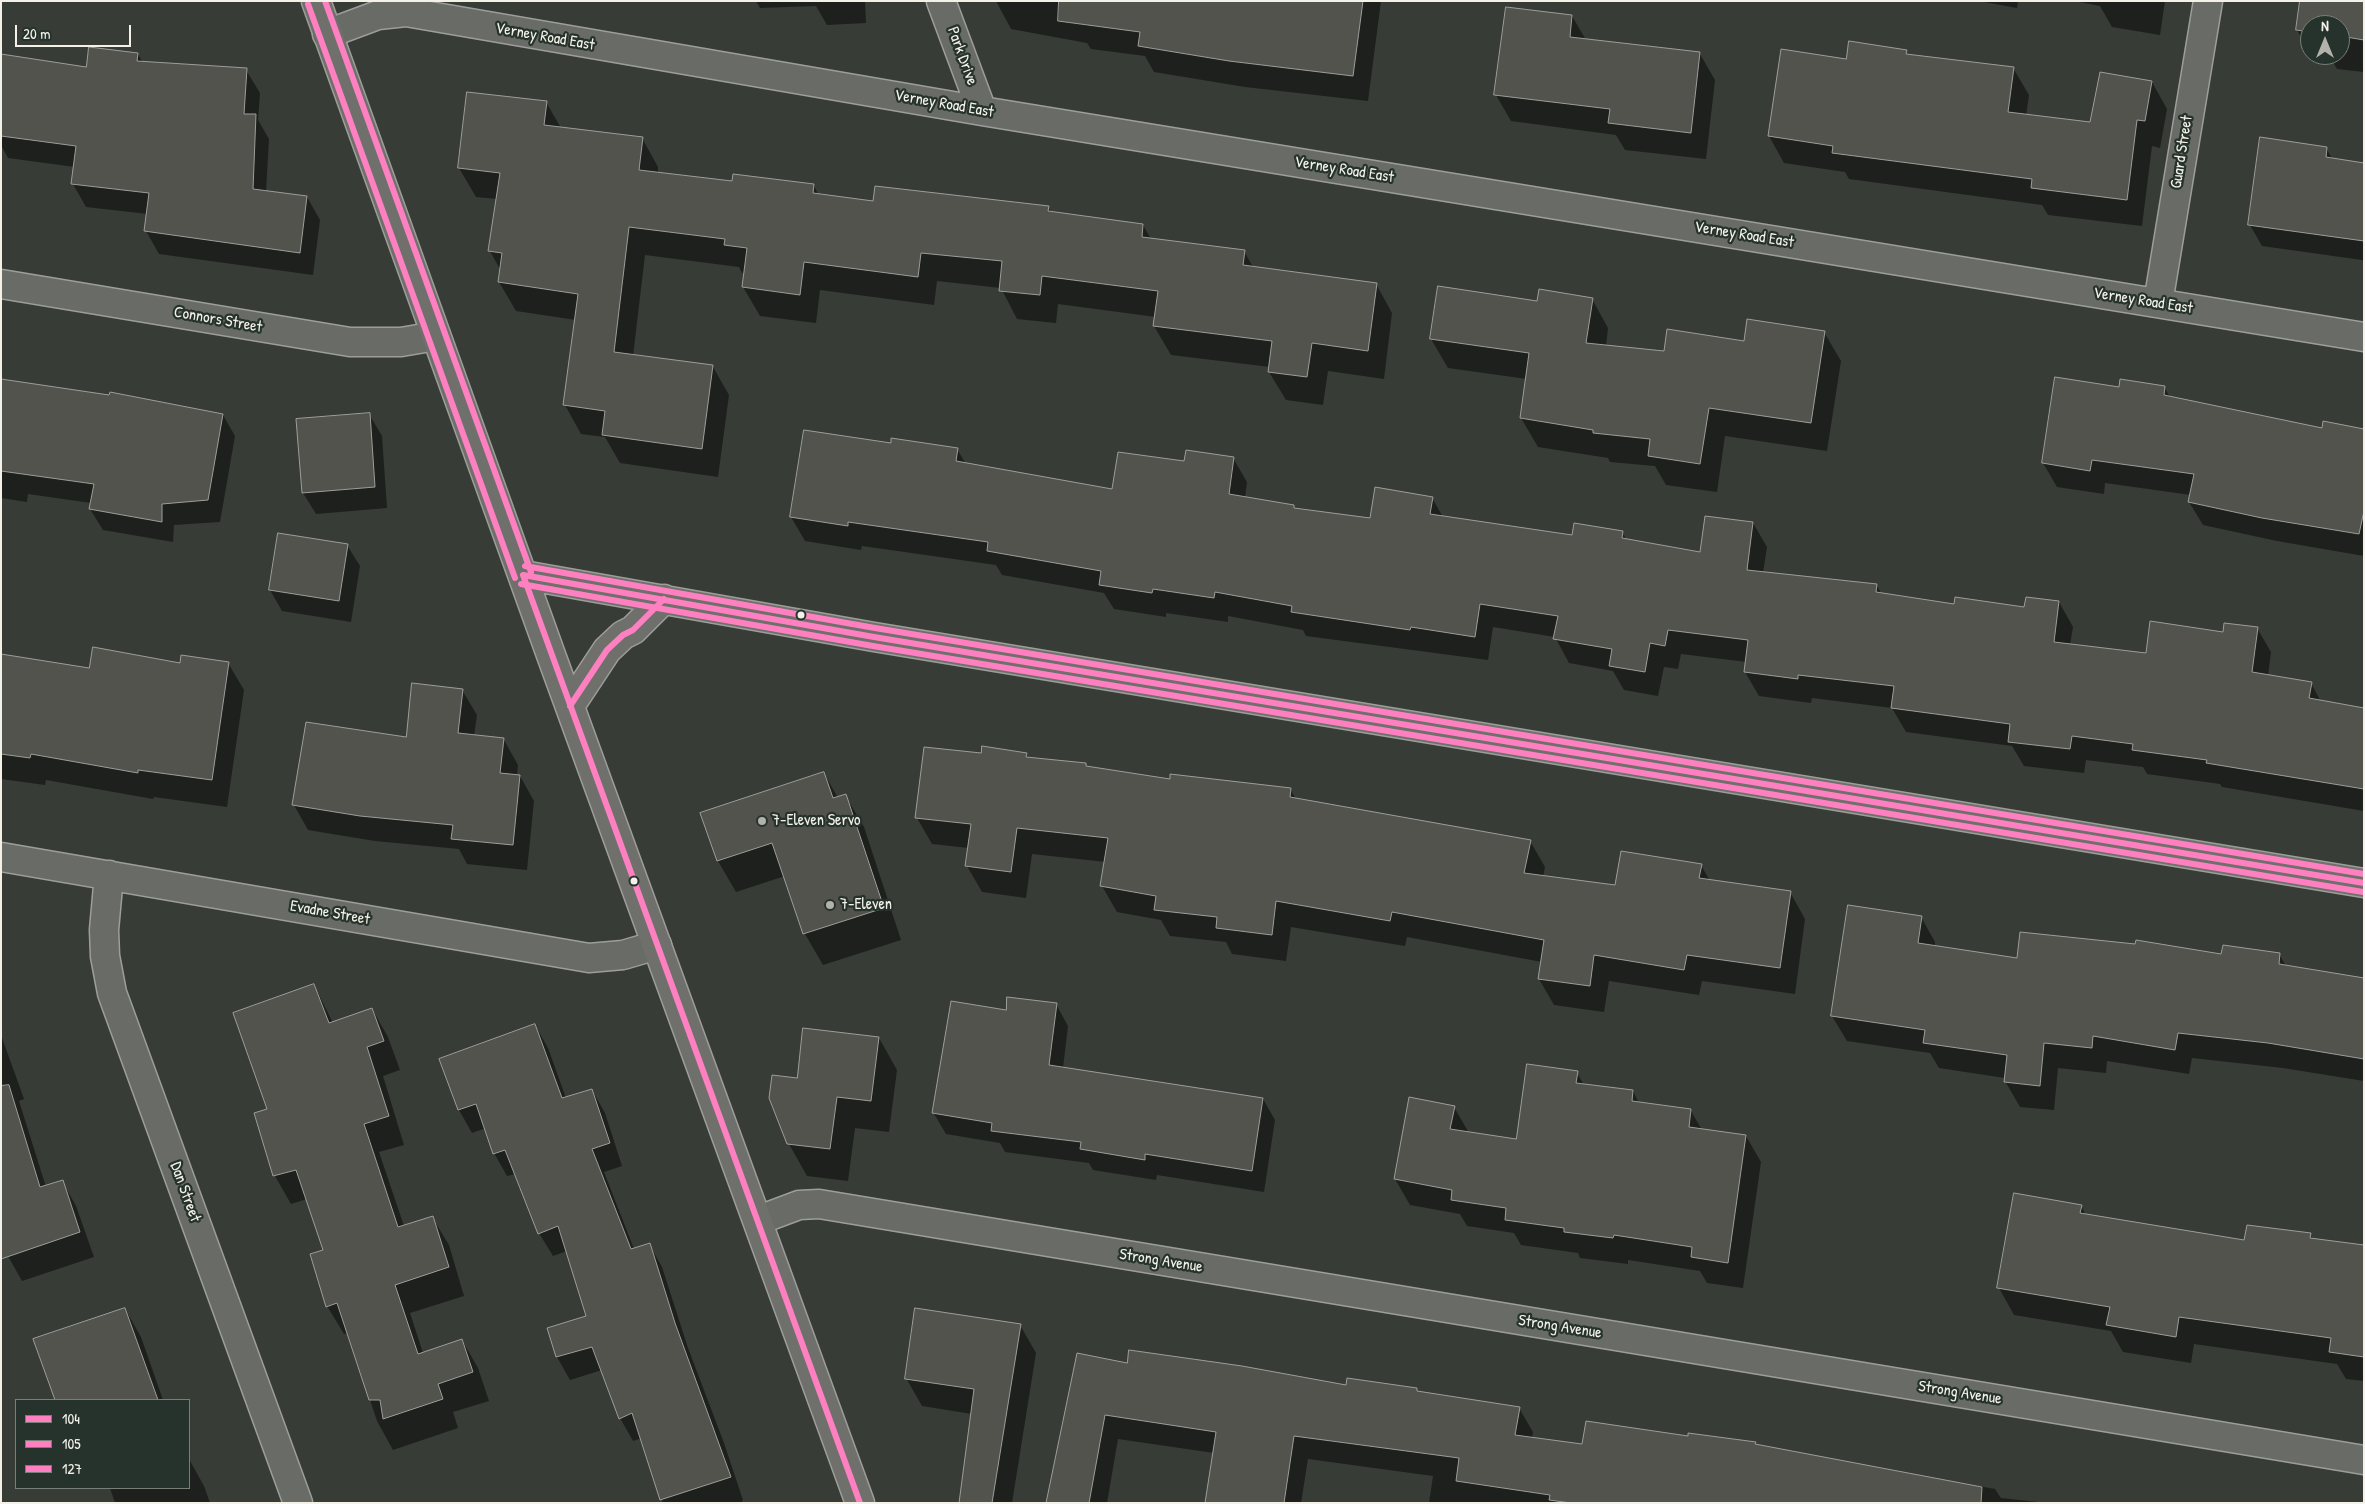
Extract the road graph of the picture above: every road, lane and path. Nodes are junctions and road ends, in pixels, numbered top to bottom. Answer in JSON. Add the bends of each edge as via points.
{"nodes":[{"id":1,"x":316,"y":1,"type":"edge"},
{"id":2,"x":941,"y":1,"type":"edge"},
{"id":3,"x":2208,"y":1,"type":"edge"},
{"id":4,"x":327,"y":34,"type":"junction"},
{"id":5,"x":982,"y":111,"type":"junction"},
{"id":6,"x":1,"y":284,"type":"edge"},
{"id":7,"x":2158,"y":303,"type":"junction"},
{"id":8,"x":436,"y":336,"type":"junction"},
{"id":9,"x":2364,"y":337,"type":"edge"},
{"id":10,"x":523,"y":575,"type":"junction"},
{"id":11,"x":664,"y":599,"type":"junction"},
{"id":12,"x":570,"y":706,"type":"junction"},
{"id":13,"x":1,"y":857,"type":"edge"},
{"id":14,"x":109,"y":875,"type":"junction"},
{"id":15,"x":2364,"y":883,"type":"edge"},
{"id":16,"x":657,"y":945,"type":"junction"},
{"id":17,"x":759,"y":1220,"type":"junction"},
{"id":18,"x":2364,"y":1460,"type":"edge"},
{"id":19,"x":298,"y":1503,"type":"edge"},
{"id":20,"x":860,"y":1503,"type":"edge"}],
"edges":[{"from":1,"to":4,"type":"main road"},
{"from":2,"to":5,"type":"street","name":"Park Drive"},
{"from":3,"to":7,"type":"street","name":"Guard Street"},
{"from":4,"to":5,"type":"street","name":"Verney Road East","via":[[378,15],[406,12]]},
{"from":4,"to":8,"type":"main road"},
{"from":5,"to":7,"type":"street","name":"Verney Road East"},
{"from":6,"to":8,"type":"street","name":"Connors Street","via":[[350,342],[401,342]]},
{"from":7,"to":9,"type":"street","name":"Verney Road East"},
{"from":8,"to":10,"type":"main road"},
{"from":10,"to":11,"type":"main road"},
{"from":10,"to":12,"type":"main road"},
{"from":11,"to":12,"type":"main road","via":[[633,630],[606,650]]},
{"from":11,"to":15,"type":"main road","via":[[874,637]]},
{"from":12,"to":16,"type":"main road"},
{"from":13,"to":14,"type":"street","name":"Evadne Street"},
{"from":14,"to":16,"type":"street","name":"Evadne Street","via":[[589,958],[623,956]]},
{"from":14,"to":19,"type":"street","name":"Dan Street","via":[[104,930],[112,993]]},
{"from":16,"to":17,"type":"main road"},
{"from":17,"to":18,"type":"street","name":"Strong Avenue","via":[[800,1205],[819,1204]]},
{"from":17,"to":20,"type":"main road"}]}
